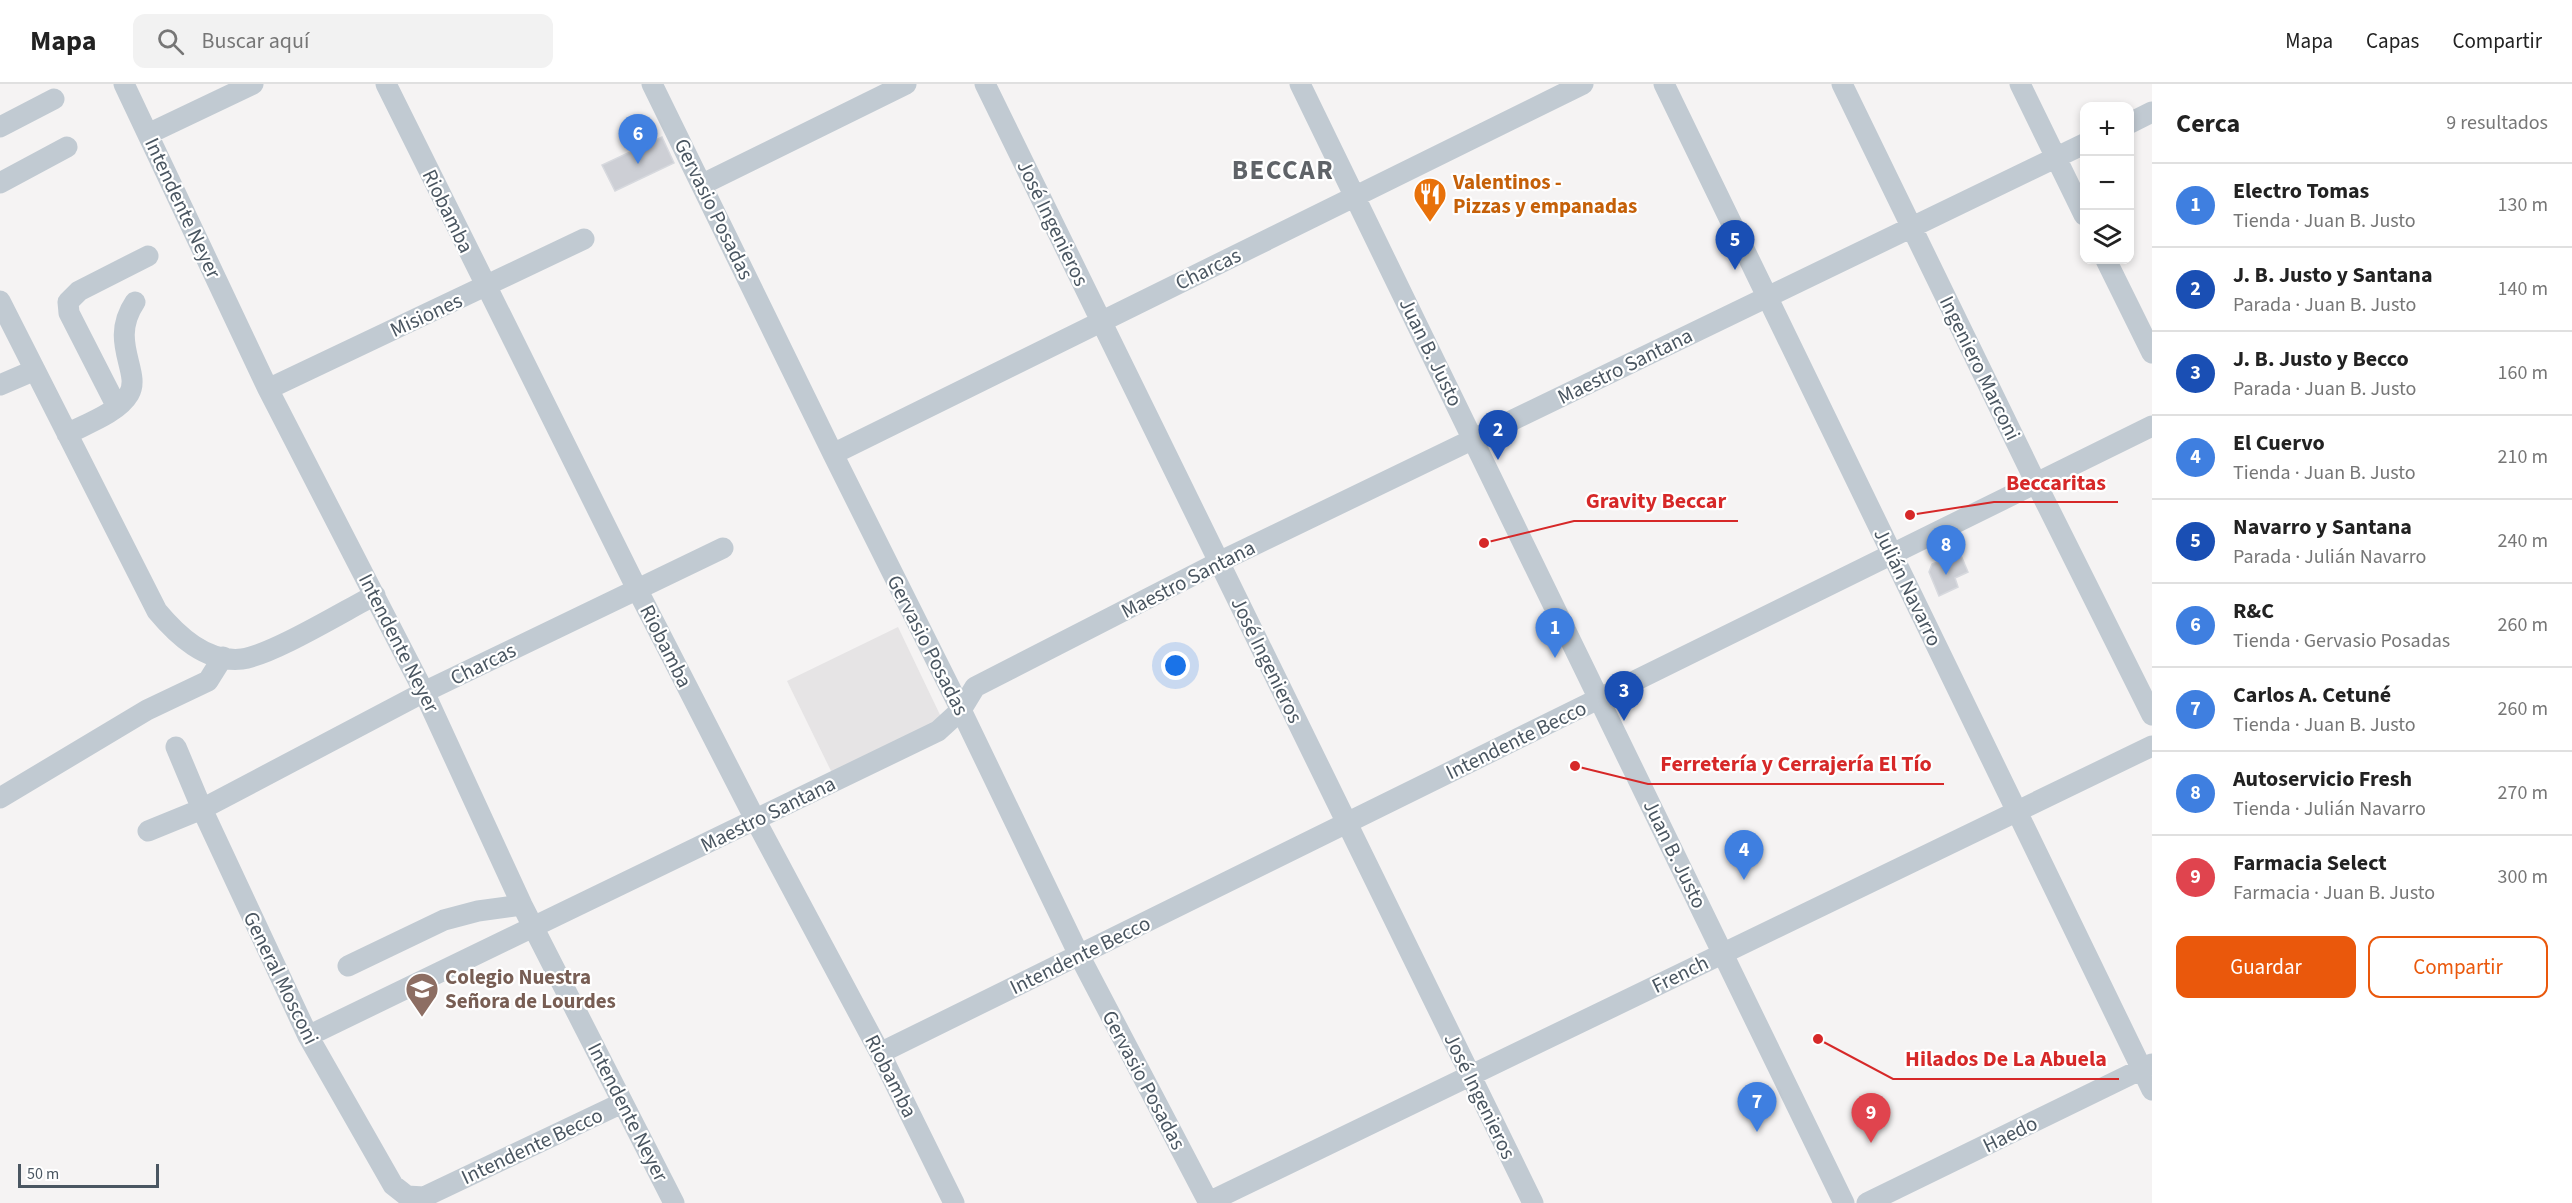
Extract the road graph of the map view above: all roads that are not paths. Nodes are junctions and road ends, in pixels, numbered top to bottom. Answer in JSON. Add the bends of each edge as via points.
{"nodes":[{"id":1,"x":123,"y":84,"type":"edge"},
{"id":2,"x":253,"y":84,"type":"edge"},
{"id":3,"x":386,"y":84,"type":"edge"},
{"id":4,"x":652,"y":84,"type":"edge"},
{"id":5,"x":906,"y":84,"type":"edge"},
{"id":6,"x":985,"y":84,"type":"edge"},
{"id":7,"x":1300,"y":84,"type":"edge"},
{"id":8,"x":1583,"y":84,"type":"edge"},
{"id":9,"x":1664,"y":84,"type":"edge"},
{"id":10,"x":1842,"y":84,"type":"edge"},
{"id":11,"x":2020,"y":84,"type":"edge"},
{"id":12,"x":54,"y":99,"type":"dead end"},
{"id":13,"x":2152,"y":112,"type":"edge"},
{"id":14,"x":2134,"y":121,"type":"edge"},
{"id":15,"x":0,"y":128,"type":"edge"},
{"id":16,"x":148,"y":134,"type":"junction"},
{"id":17,"x":2080,"y":146,"type":"edge"},
{"id":18,"x":67,"y":147,"type":"dead end"},
{"id":19,"x":2056,"y":158,"type":"junction"},
{"id":20,"x":0,"y":183,"type":"edge"},
{"id":21,"x":703,"y":184,"type":"junction"},
{"id":22,"x":1355,"y":197,"type":"junction"},
{"id":23,"x":2082,"y":210,"type":"edge"},
{"id":24,"x":1911,"y":228,"type":"junction"},
{"id":25,"x":584,"y":239,"type":"dead end"},
{"id":26,"x":148,"y":256,"type":"dead end"},
{"id":27,"x":2108,"y":264,"type":"edge"},
{"id":28,"x":486,"y":287,"type":"junction"},
{"id":29,"x":1767,"y":297,"type":"junction"},
{"id":30,"x":0,"y":301,"type":"edge"},
{"id":31,"x":135,"y":302,"type":"dead end"},
{"id":32,"x":1101,"y":322,"type":"junction"},
{"id":33,"x":2152,"y":353,"type":"edge"},
{"id":34,"x":35,"y":370,"type":"junction"},
{"id":35,"x":0,"y":385,"type":"edge"},
{"id":36,"x":268,"y":389,"type":"junction"},
{"id":37,"x":117,"y":407,"type":"junction"},
{"id":38,"x":2152,"y":426,"type":"edge"},
{"id":39,"x":67,"y":434,"type":"junction"},
{"id":40,"x":1473,"y":439,"type":"junction"},
{"id":41,"x":832,"y":454,"type":"junction"},
{"id":42,"x":2036,"y":483,"type":"junction"},
{"id":43,"x":723,"y":548,"type":"dead end"},
{"id":44,"x":1892,"y":554,"type":"junction"},
{"id":45,"x":1219,"y":562,"type":"junction"},
{"id":46,"x":637,"y":589,"type":"junction"},
{"id":47,"x":375,"y":595,"type":"junction"},
{"id":48,"x":223,"y":657,"type":"junction"},
{"id":49,"x":424,"y":692,"type":"junction"},
{"id":50,"x":1599,"y":699,"type":"junction"},
{"id":51,"x":961,"y":710,"type":"junction"},
{"id":52,"x":2152,"y":715,"type":"edge"},
{"id":53,"x":2152,"y":746,"type":"edge"},
{"id":54,"x":176,"y":747,"type":"dead end"},
{"id":55,"x":0,"y":798,"type":"edge"},
{"id":56,"x":202,"y":809,"type":"junction"},
{"id":57,"x":2017,"y":811,"type":"junction"},
{"id":58,"x":756,"y":821,"type":"junction"},
{"id":59,"x":1347,"y":823,"type":"junction"},
{"id":60,"x":148,"y":831,"type":"dead end"},
{"id":61,"x":522,"y":905,"type":"junction"},
{"id":62,"x":533,"y":925,"type":"junction"},
{"id":63,"x":1723,"y":953,"type":"junction"},
{"id":64,"x":1079,"y":955,"type":"junction"},
{"id":65,"x":348,"y":966,"type":"dead end"},
{"id":66,"x":308,"y":1036,"type":"junction"},
{"id":67,"x":880,"y":1053,"type":"junction"},
{"id":68,"x":2147,"y":1067,"type":"edge"},
{"id":69,"x":1470,"y":1076,"type":"junction"},
{"id":70,"x":2152,"y":1090,"type":"edge"},
{"id":71,"x":622,"y":1103,"type":"junction"},
{"id":72,"x":407,"y":1196,"type":"joint"},
{"id":73,"x":674,"y":1203,"type":"edge"},
{"id":74,"x":954,"y":1203,"type":"edge"},
{"id":75,"x":1209,"y":1203,"type":"edge"},
{"id":76,"x":1533,"y":1203,"type":"edge"},
{"id":77,"x":1844,"y":1203,"type":"edge"},
{"id":78,"x":1867,"y":1203,"type":"edge"}],
"edges":[{"from":1,"to":16,"type":"street","name":"Intendente Neyer"},
{"from":2,"to":16,"type":"street"},
{"from":3,"to":28,"type":"street","name":"Riobamba"},
{"from":4,"to":21,"type":"street","name":"Gervasio Posadas"},
{"from":5,"to":21,"type":"street"},
{"from":6,"to":32,"type":"street","name":"José Ingenieros"},
{"from":7,"to":22,"type":"street","name":"Juan B. Justo"},
{"from":8,"to":22,"type":"street","name":"Charcas"},
{"from":9,"to":29,"type":"street","name":"Julián Navarro"},
{"from":10,"to":24,"type":"street","name":"Ingeniero Marconi"},
{"from":11,"to":19,"type":"street"},
{"from":12,"to":15,"type":"street"},
{"from":13,"to":14,"type":"street"},
{"from":16,"to":36,"type":"street","name":"Intendente Neyer"},
{"from":17,"to":19,"type":"street","name":"Maestro Santana"},
{"from":18,"to":20,"type":"street"},
{"from":19,"to":23,"type":"street"},
{"from":19,"to":24,"type":"street","name":"Maestro Santana"},
{"from":21,"to":41,"type":"street","name":"Gervasio Posadas"},
{"from":22,"to":32,"type":"street","name":"Charcas"},
{"from":22,"to":40,"type":"street","name":"Juan B. Justo"},
{"from":24,"to":29,"type":"street","name":"Maestro Santana"},
{"from":24,"to":42,"type":"street","name":"Ingeniero Marconi"},
{"from":25,"to":28,"type":"street","name":"Misiones"},
{"from":26,"to":37,"type":"street","via":[[79,291],[68,302],[69,313]]},
{"from":27,"to":33,"type":"street"},
{"from":28,"to":36,"type":"street","name":"Misiones"},
{"from":28,"to":46,"type":"street","name":"Riobamba"},
{"from":29,"to":40,"type":"street","name":"Maestro Santana"},
{"from":29,"to":44,"type":"street","name":"Julián Navarro"},
{"from":30,"to":34,"type":"street"},
{"from":31,"to":37,"type":"street","via":[[123,328],[126,361],[133,382],[129,395]]},
{"from":32,"to":41,"type":"street","name":"Charcas"},
{"from":32,"to":45,"type":"street","name":"José Ingenieros"},
{"from":34,"to":35,"type":"street"},
{"from":34,"to":39,"type":"street"},
{"from":36,"to":47,"type":"street","name":"Intendente Neyer"},
{"from":37,"to":39,"type":"street"},
{"from":38,"to":42,"type":"street","name":"Intendente Becco"},
{"from":39,"to":48,"type":"street","via":[[157,611],[175,633],[198,649]]},
{"from":40,"to":45,"type":"street","name":"Maestro Santana"},
{"from":40,"to":50,"type":"street","name":"Juan B. Justo"},
{"from":41,"to":51,"type":"street","name":"Gervasio Posadas"},
{"from":42,"to":44,"type":"street","name":"Intendente Becco"},
{"from":42,"to":52,"type":"street","name":"Ingeniero Marconi"},
{"from":43,"to":46,"type":"street","name":"Charcas"},
{"from":44,"to":50,"type":"street","name":"Intendente Becco"},
{"from":44,"to":57,"type":"street","name":"Julián Navarro"},
{"from":45,"to":51,"type":"street","name":"Maestro Santana","via":[[975,687]]},
{"from":45,"to":59,"type":"street","name":"José Ingenieros"},
{"from":46,"to":49,"type":"street","name":"Charcas"},
{"from":46,"to":58,"type":"street","name":"Riobamba"},
{"from":47,"to":48,"type":"street","via":[[268,650],[241,659]]},
{"from":47,"to":49,"type":"street","name":"Intendente Neyer"},
{"from":48,"to":55,"type":"street","via":[[208,681],[147,710]]},
{"from":49,"to":56,"type":"street","name":"Charcas"},
{"from":49,"to":61,"type":"street","name":"Intendente Neyer"},
{"from":50,"to":59,"type":"street","name":"Intendente Becco"},
{"from":50,"to":63,"type":"street","name":"Juan B. Justo"},
{"from":51,"to":58,"type":"street","name":"Maestro Santana","via":[[938,731]]},
{"from":51,"to":64,"type":"street","name":"Gervasio Posadas"},
{"from":53,"to":57,"type":"street","name":"French"},
{"from":54,"to":56,"type":"street","name":"General Mosconi"},
{"from":56,"to":60,"type":"street","name":"Charcas"},
{"from":56,"to":66,"type":"street","name":"General Mosconi"},
{"from":57,"to":63,"type":"street","name":"French"},
{"from":57,"to":68,"type":"street","name":"Julián Navarro"},
{"from":58,"to":62,"type":"street","name":"Maestro Santana"},
{"from":58,"to":67,"type":"street","name":"Riobamba"},
{"from":59,"to":64,"type":"street","name":"Intendente Becco"},
{"from":59,"to":69,"type":"street","name":"José Ingenieros"},
{"from":61,"to":62,"type":"street","name":"Intendente Neyer"},
{"from":61,"to":65,"type":"street","via":[[444,920]]},
{"from":62,"to":66,"type":"street","name":"Maestro Santana"},
{"from":62,"to":71,"type":"street","name":"Intendente Neyer"},
{"from":63,"to":69,"type":"street","name":"French"},
{"from":63,"to":77,"type":"street","name":"Juan B. Justo"},
{"from":64,"to":67,"type":"street","name":"Intendente Becco"},
{"from":64,"to":75,"type":"street","name":"Gervasio Posadas"},
{"from":66,"to":72,"type":"street","name":"General Mosconi","via":[[393,1185]]},
{"from":67,"to":74,"type":"street","name":"Riobamba"},
{"from":68,"to":70,"type":"street","name":"Julián Navarro"},
{"from":68,"to":78,"type":"street","name":"Haedo"},
{"from":69,"to":75,"type":"street","name":"French"},
{"from":69,"to":76,"type":"street","name":"José Ingenieros"},
{"from":71,"to":72,"type":"street","name":"Intendente Becco","via":[[424,1197]]},
{"from":71,"to":73,"type":"street","name":"Intendente Neyer"}]}
